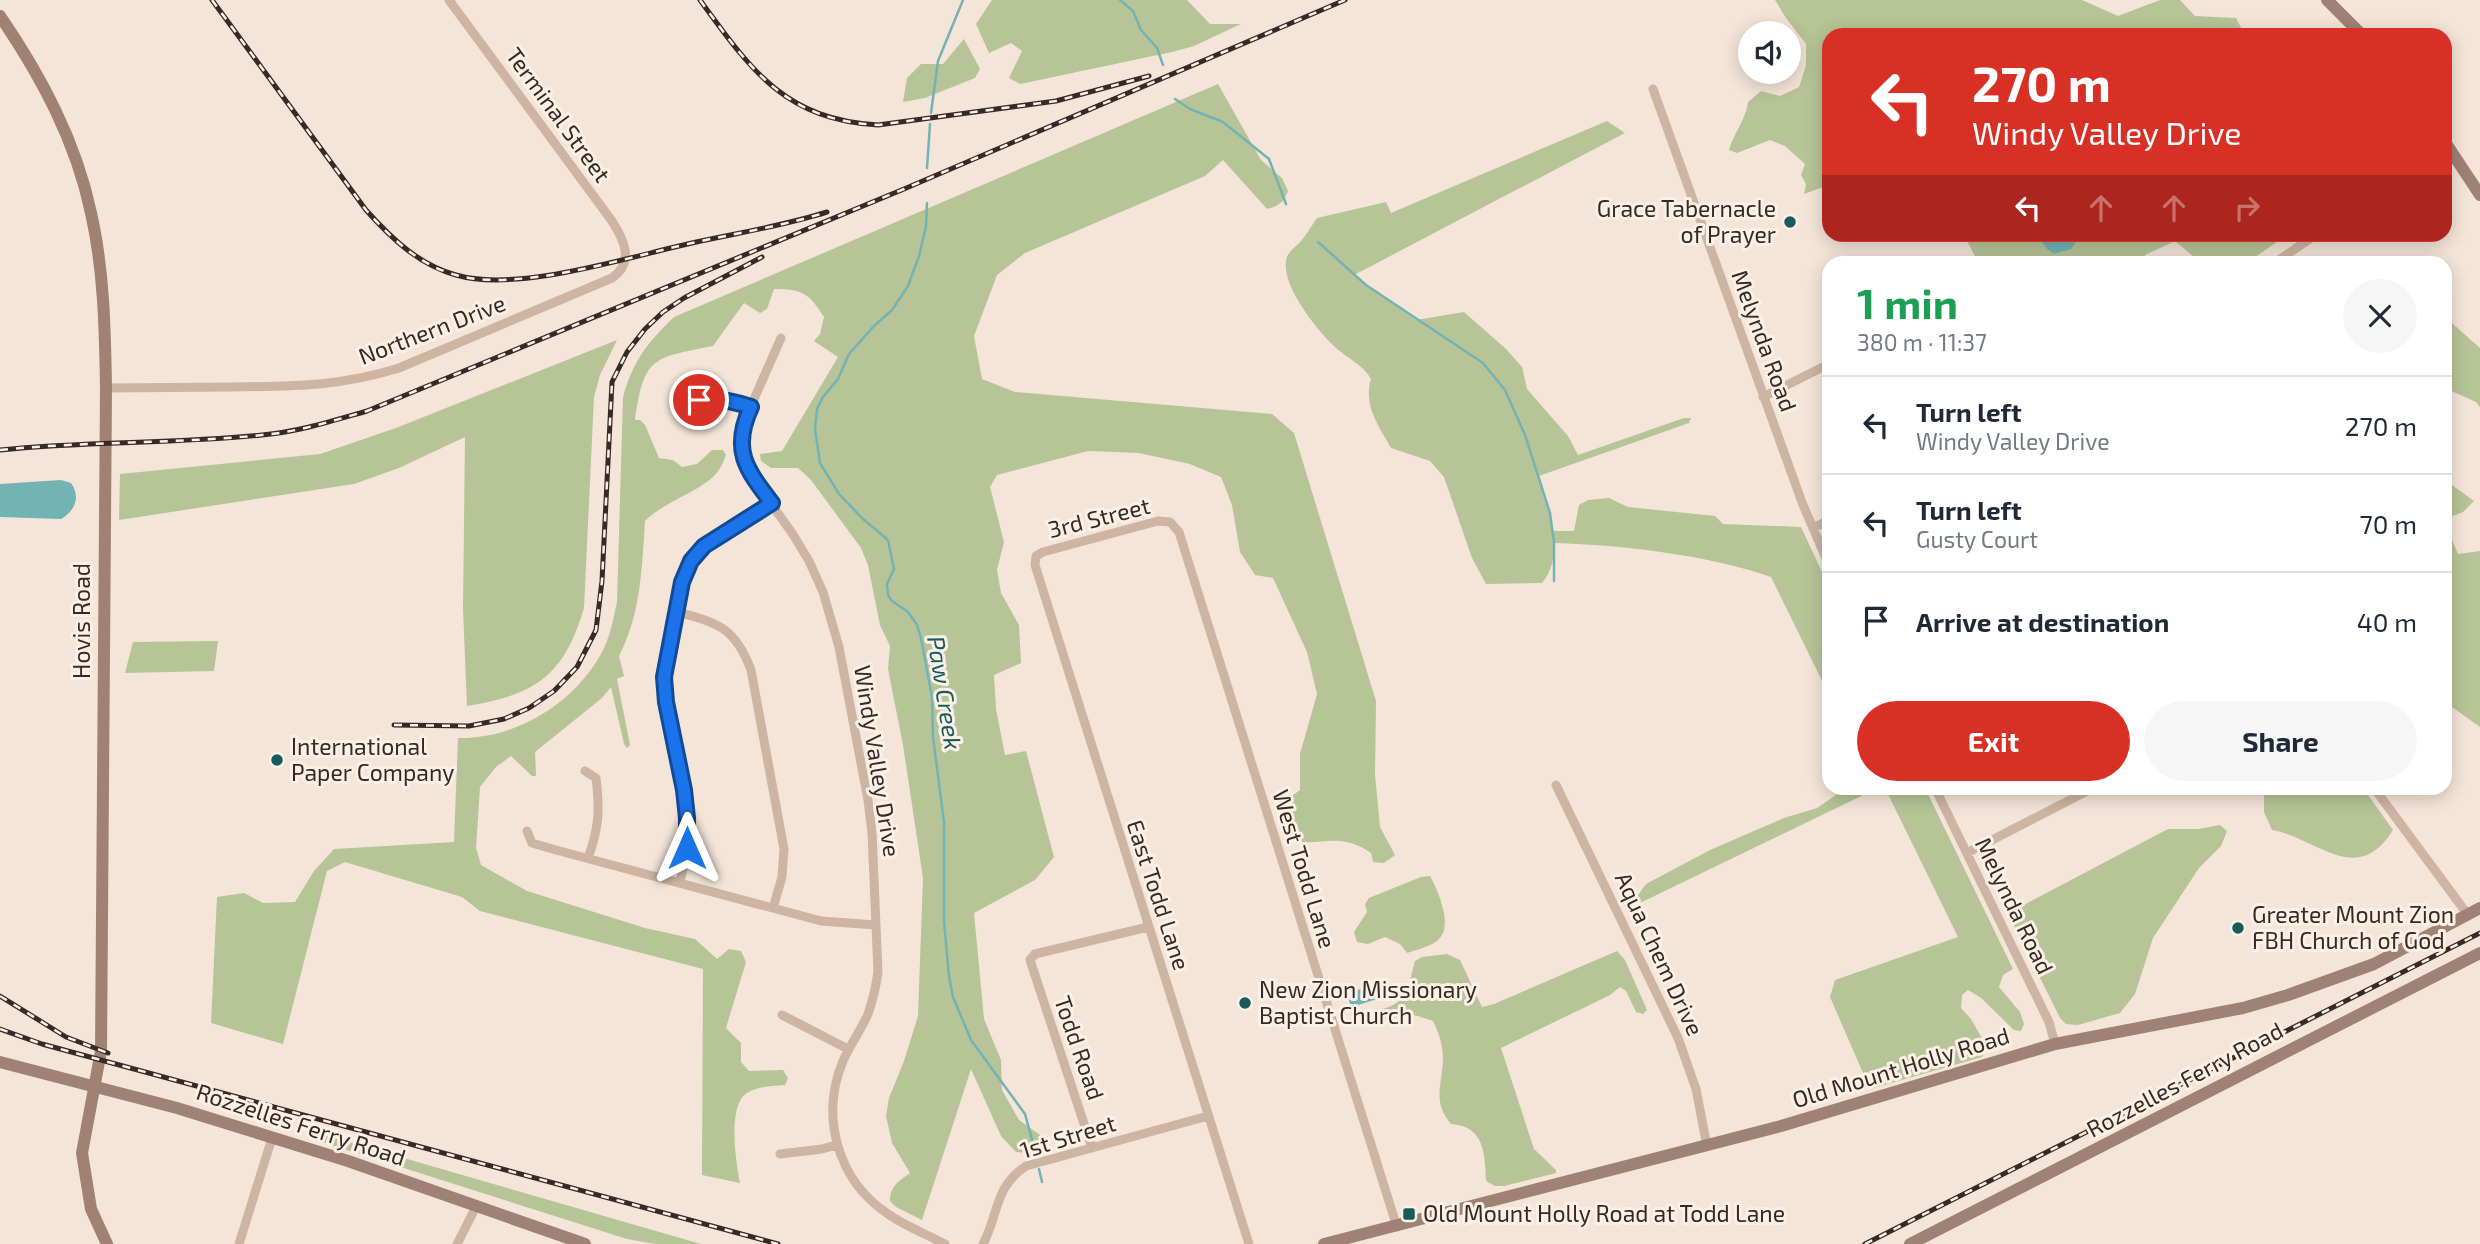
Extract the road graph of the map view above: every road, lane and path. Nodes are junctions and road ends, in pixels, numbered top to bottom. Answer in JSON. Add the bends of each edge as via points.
{"nodes":[{"id":1,"x":449,"y":0,"type":"edge"},
{"id":2,"x":2327,"y":0,"type":"edge"},
{"id":3,"x":0,"y":16,"type":"edge"},
{"id":4,"x":2355,"y":28,"type":"edge"},
{"id":5,"x":1653,"y":89,"type":"dead end"},
{"id":6,"x":2452,"y":155,"type":"edge"},
{"id":7,"x":2480,"y":195,"type":"edge"},
{"id":8,"x":2305,"y":242,"type":"edge"},
{"id":9,"x":2285,"y":256,"type":"edge"},
{"id":10,"x":627,"y":258,"type":"joint"},
{"id":11,"x":781,"y":338,"type":"dead end"},
{"id":12,"x":1822,"y":368,"type":"edge"},
{"id":13,"x":106,"y":388,"type":"junction"},
{"id":14,"x":1763,"y":397,"type":"junction"},
{"id":15,"x":688,"y":402,"type":"dead end"},
{"id":16,"x":751,"y":407,"type":"junction"},
{"id":17,"x":772,"y":503,"type":"junction"},
{"id":18,"x":1173,"y":524,"type":"joint"},
{"id":19,"x":1822,"y":524,"type":"edge"},
{"id":20,"x":1813,"y":528,"type":"junction"},
{"id":21,"x":1822,"y":549,"type":"edge"},
{"id":22,"x":1036,"y":556,"type":"joint"},
{"id":23,"x":677,"y":612,"type":"junction"},
{"id":24,"x":585,"y":771,"type":"dead end"},
{"id":25,"x":1556,"y":785,"type":"dead end"},
{"id":26,"x":1938,"y":795,"type":"edge"},
{"id":27,"x":2079,"y":795,"type":"edge"},
{"id":28,"x":2379,"y":795,"type":"edge"},
{"id":29,"x":527,"y":831,"type":"dead end"},
{"id":30,"x":1967,"y":853,"type":"junction"},
{"id":31,"x":588,"y":858,"type":"junction"},
{"id":32,"x":681,"y":883,"type":"junction"},
{"id":33,"x":773,"y":908,"type":"junction"},
{"id":34,"x":2480,"y":908,"type":"edge"},
{"id":35,"x":2468,"y":915,"type":"junction"},
{"id":36,"x":876,"y":925,"type":"junction"},
{"id":37,"x":1149,"y":927,"type":"junction"},
{"id":38,"x":2480,"y":953,"type":"edge"},
{"id":39,"x":782,"y":1015,"type":"dead end"},
{"id":40,"x":2055,"y":1044,"type":"junction"},
{"id":41,"x":848,"y":1049,"type":"junction"},
{"id":42,"x":0,"y":1062,"type":"edge"},
{"id":43,"x":95,"y":1086,"type":"junction"},
{"id":44,"x":1208,"y":1116,"type":"junction"},
{"id":45,"x":272,"y":1138,"type":"junction"},
{"id":46,"x":836,"y":1145,"type":"junction"},
{"id":47,"x":1707,"y":1146,"type":"junction"},
{"id":48,"x":1092,"y":1148,"type":"junction"},
{"id":49,"x":780,"y":1154,"type":"dead end"},
{"id":50,"x":477,"y":1205,"type":"junction"},
{"id":51,"x":1397,"y":1227,"type":"junction"},
{"id":52,"x":107,"y":1244,"type":"edge"},
{"id":53,"x":239,"y":1244,"type":"edge"},
{"id":54,"x":457,"y":1244,"type":"edge"},
{"id":55,"x":585,"y":1244,"type":"edge"},
{"id":56,"x":945,"y":1244,"type":"edge"},
{"id":57,"x":983,"y":1244,"type":"edge"},
{"id":58,"x":1249,"y":1244,"type":"edge"},
{"id":59,"x":1324,"y":1244,"type":"edge"},
{"id":60,"x":1910,"y":1244,"type":"edge"}],
"edges":[{"from":1,"to":10,"type":"street","name":"Terminal Street","via":[[612,220],[624,239]]},
{"from":2,"to":4,"type":"street"},
{"from":3,"to":13,"type":"street","name":"Hovis Road","via":[[58,116],[86,190],[102,286]]},
{"from":5,"to":14,"type":"street","name":"Melynda Road"},
{"from":6,"to":7,"type":"street"},
{"from":8,"to":9,"type":"street"},
{"from":10,"to":13,"type":"street","name":"Northern Drive","via":[[612,278],[371,377],[297,387]]},
{"from":11,"to":16,"type":"street","name":"Windy Valley Drive"},
{"from":12,"to":14,"type":"street"},
{"from":13,"to":43,"type":"street","name":"Hovis Road","via":[[101,1051]]},
{"from":14,"to":20,"type":"street","name":"Melynda Road"},
{"from":15,"to":16,"type":"street","via":[[712,398]]},
{"from":16,"to":17,"type":"street","name":"Windy Valley Drive","via":[[743,424],[741,451]]},
{"from":17,"to":23,"type":"street","via":[[704,546],[682,582]]},
{"from":17,"to":36,"type":"street","name":"Windy Valley Drive","via":[[809,561],[839,647],[868,800]]},
{"from":18,"to":22,"type":"street","name":"3rd Street","via":[[1158,521]]},
{"from":18,"to":51,"type":"street","name":"West Todd Lane"},
{"from":19,"to":20,"type":"street"},
{"from":20,"to":21,"type":"street","name":"Melynda Road"},
{"from":22,"to":37,"type":"street","name":"East Todd Lane","via":[[1043,593]]},
{"from":23,"to":32,"type":"street","via":[[664,677],[687,818]]},
{"from":23,"to":33,"type":"street","via":[[724,629],[745,653],[751,670],[784,849]]},
{"from":24,"to":31,"type":"street","via":[[596,778],[599,807],[598,832]]},
{"from":25,"to":47,"type":"street","name":"Aqua Chem Drive","via":[[1678,1038],[1696,1089]]},
{"from":26,"to":30,"type":"street","name":"Melynda Road"},
{"from":27,"to":30,"type":"street"},
{"from":28,"to":35,"type":"street"},
{"from":29,"to":31,"type":"street","via":[[532,843]]},
{"from":30,"to":40,"type":"street","name":"Melynda Road"},
{"from":31,"to":32,"type":"street"},
{"from":32,"to":33,"type":"street"},
{"from":33,"to":36,"type":"street","via":[[821,921]]},
{"from":34,"to":35,"type":"street","name":"Old Mount Holly Road"},
{"from":35,"to":40,"type":"street","name":"Old Mount Holly Road","via":[[2374,964],[2288,995],[2214,1015]]},
{"from":36,"to":41,"type":"street","name":"Windy Valley Drive","via":[[875,992]]},
{"from":37,"to":44,"type":"street","name":"East Todd Lane"},
{"from":37,"to":48,"type":"street","name":"Todd Road","via":[[1035,954],[1030,960]]},
{"from":38,"to":60,"type":"street","name":"Rozzelles Ferry Road"},
{"from":39,"to":41,"type":"street"},
{"from":40,"to":47,"type":"street","name":"Old Mount Holly Road"},
{"from":41,"to":46,"type":"street","name":"Windy Valley Drive","via":[[831,1111]]},
{"from":42,"to":43,"type":"street","name":"Rozzelles Ferry Road"},
{"from":43,"to":45,"type":"street","name":"Rozzelles Ferry Road"},
{"from":43,"to":52,"type":"street","name":"Hovis Road","via":[[82,1153],[91,1209]]},
{"from":44,"to":48,"type":"street","name":"1st Street"},
{"from":44,"to":58,"type":"street","name":"East Todd Lane"},
{"from":45,"to":50,"type":"street","name":"Rozzelles Ferry Road"},
{"from":45,"to":53,"type":"street"},
{"from":46,"to":49,"type":"street"},
{"from":46,"to":56,"type":"street","name":"Windy Valley Drive","via":[[874,1204]]},
{"from":47,"to":51,"type":"street","name":"Old Mount Holly Road"},
{"from":48,"to":57,"type":"street","name":"1st Street","via":[[1045,1159],[1014,1174],[998,1200]]},
{"from":50,"to":54,"type":"street"},
{"from":50,"to":55,"type":"street","name":"Rozzelles Ferry Road"},
{"from":51,"to":59,"type":"street","name":"Old Mount Holly Road"}]}
